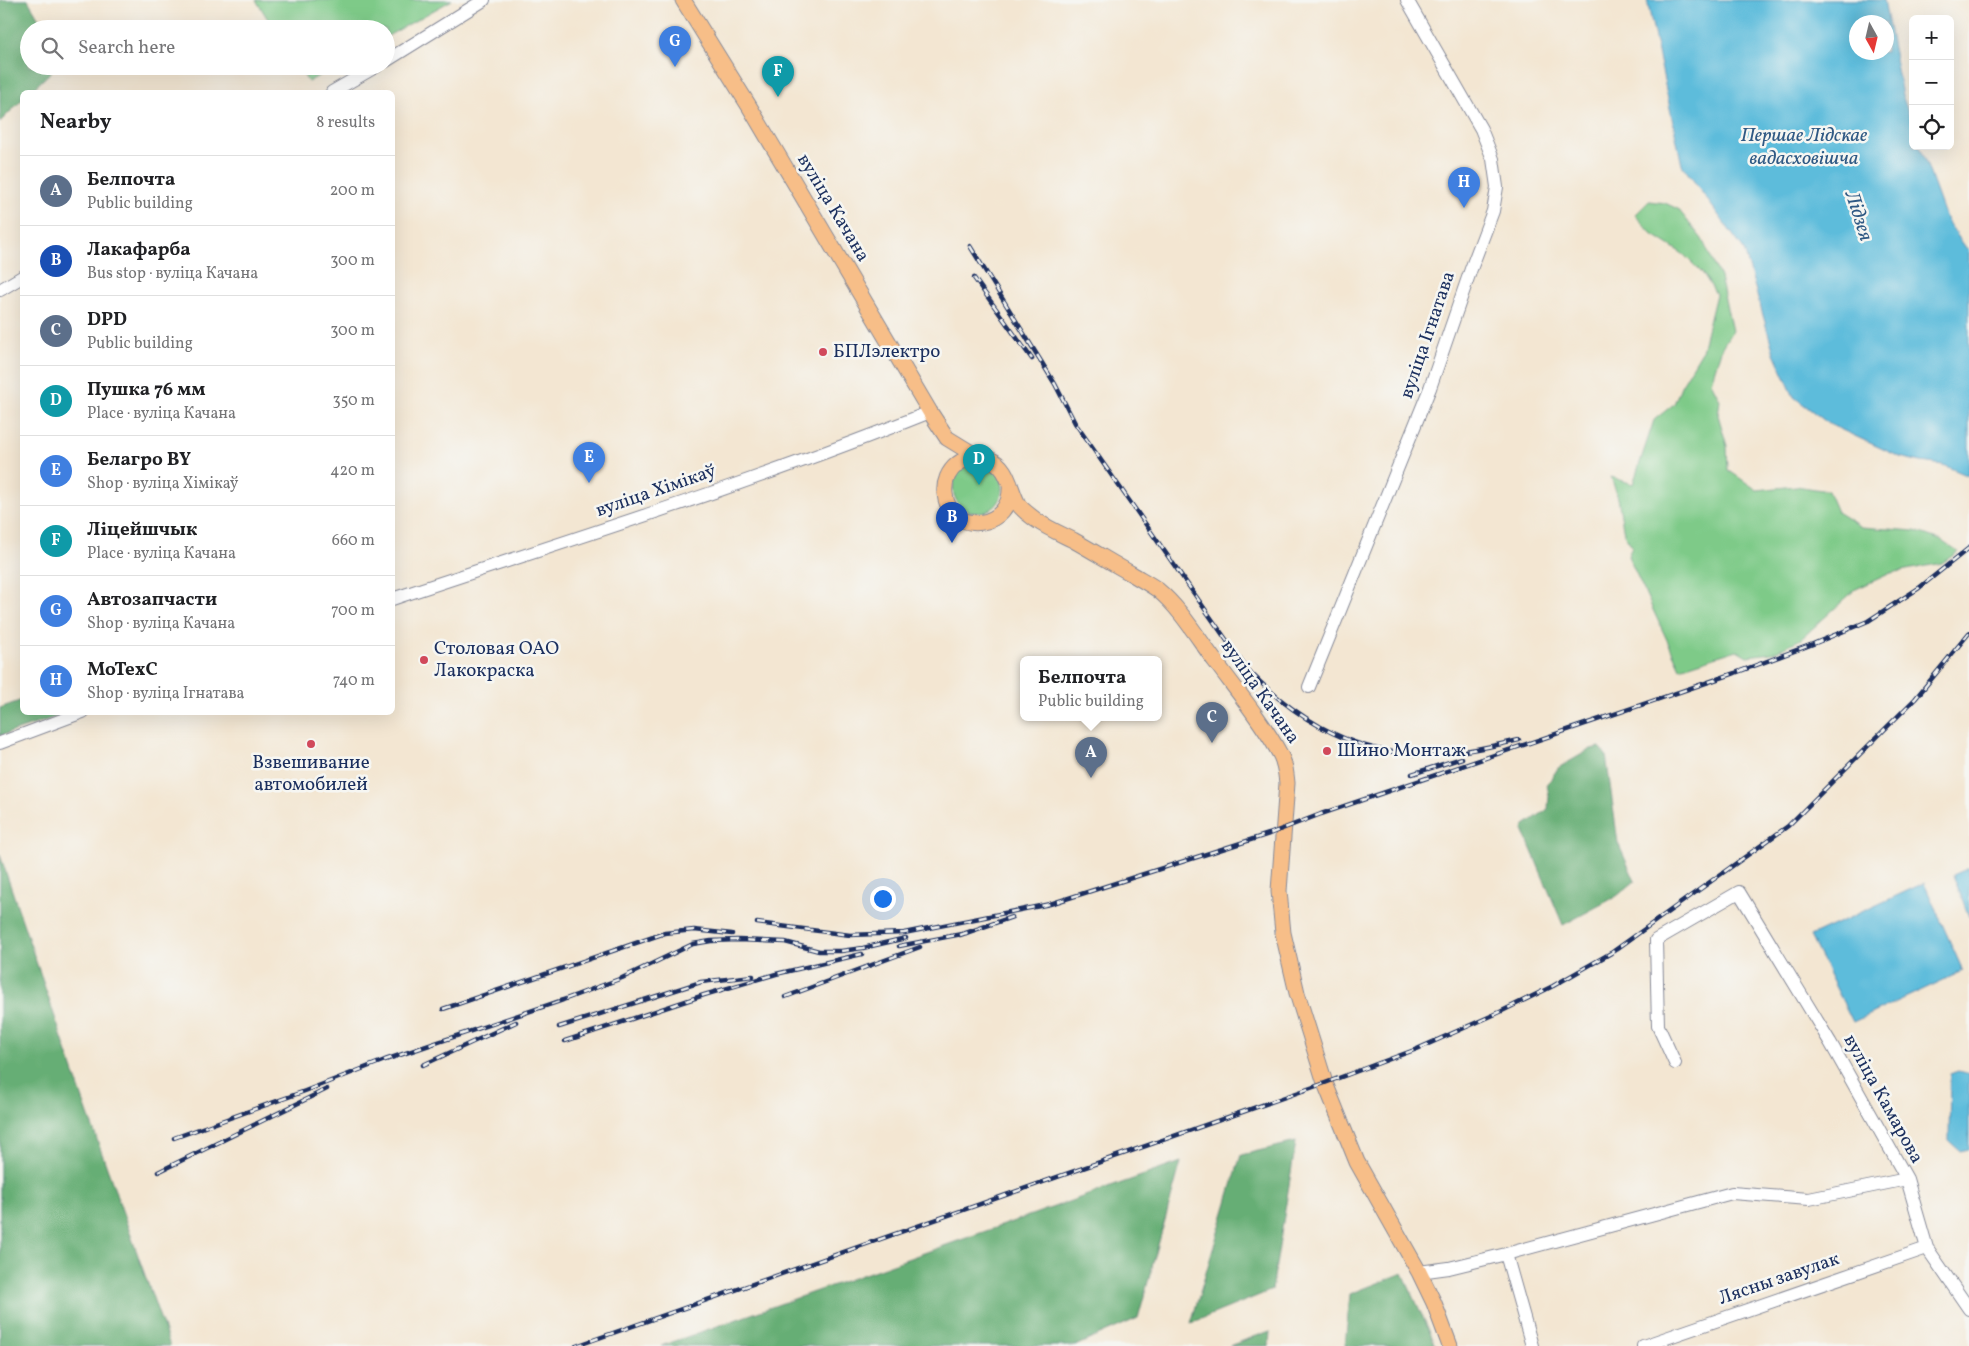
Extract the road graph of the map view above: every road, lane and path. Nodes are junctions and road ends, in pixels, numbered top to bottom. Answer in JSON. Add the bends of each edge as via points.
{"nodes":[{"id":1,"x":484,"y":0,"type":"edge"},
{"id":2,"x":683,"y":0,"type":"edge"},
{"id":3,"x":1407,"y":0,"type":"edge"},
{"id":4,"x":395,"y":55,"type":"edge"},
{"id":5,"x":362,"y":75,"type":"edge"},
{"id":6,"x":336,"y":90,"type":"edge"},
{"id":7,"x":20,"y":277,"type":"edge"},
{"id":8,"x":0,"y":290,"type":"edge"},
{"id":9,"x":930,"y":412,"type":"junction"},
{"id":10,"x":947,"y":438,"type":"junction"},
{"id":11,"x":978,"y":457,"type":"junction"},
{"id":12,"x":951,"y":471,"type":"junction"},
{"id":13,"x":1010,"y":484,"type":"junction"},
{"id":14,"x":1002,"y":512,"type":"junction"},
{"id":15,"x":1038,"y":521,"type":"junction"},
{"id":16,"x":395,"y":599,"type":"edge"},
{"id":17,"x":1309,"y":687,"type":"dead end"},
{"id":18,"x":75,"y":715,"type":"edge"},
{"id":19,"x":0,"y":743,"type":"edge"},
{"id":20,"x":1674,"y":1063,"type":"dead end"},
{"id":21,"x":1907,"y":1179,"type":"junction"},
{"id":22,"x":1927,"y":1248,"type":"junction"},
{"id":23,"x":1506,"y":1254,"type":"junction"},
{"id":24,"x":1419,"y":1272,"type":"junction"},
{"id":25,"x":1969,"y":1309,"type":"edge"},
{"id":26,"x":1450,"y":1346,"type":"edge"},
{"id":27,"x":1532,"y":1346,"type":"edge"},
{"id":28,"x":1643,"y":1346,"type":"edge"}],
"edges":[{"from":1,"to":4,"type":"street"},
{"from":2,"to":9,"type":"main road","name":"вуліца Качана"},
{"from":3,"to":17,"type":"street","name":"вуліца Ігнатава","via":[[1481,129],[1493,159],[1497,187],[1493,210],[1430,388]]},
{"from":5,"to":6,"type":"street"},
{"from":7,"to":8,"type":"street"},
{"from":9,"to":10,"type":"main road","name":"вуліца Качана"},
{"from":9,"to":16,"type":"street","name":"вуліца Хімікаў","via":[[812,458]]},
{"from":10,"to":11,"type":"main road","name":"вуліца Качана"},
{"from":10,"to":12,"type":"main road","name":"вуліца Качана"},
{"from":11,"to":12,"type":"main road","via":[[962,460]]},
{"from":11,"to":13,"type":"main road","name":"вуліца Качана","via":[[999,464]]},
{"from":12,"to":14,"type":"main road","name":"вуліца Качана","via":[[944,487],[945,496],[957,516],[980,523],[996,518]]},
{"from":13,"to":14,"type":"main road","via":[[1010,499]]},
{"from":13,"to":15,"type":"main road","name":"вуліца Качана","via":[[1018,504]]},
{"from":14,"to":15,"type":"main road","name":"вуліца Качана"},
{"from":15,"to":24,"type":"main road","name":"вуліца Качана","via":[[1157,589],[1184,619],[1281,756],[1287,783],[1280,910],[1297,993],[1324,1084],[1356,1162]]},
{"from":18,"to":19,"type":"street"},
{"from":20,"to":21,"type":"street","name":"вуліца Камарова","via":[[1658,1026],[1656,940],[1738,892],[1830,1042]]},
{"from":21,"to":22,"type":"street"},
{"from":21,"to":23,"type":"street","name":"вуліца Камарова","via":[[1809,1199],[1732,1193]]},
{"from":22,"to":25,"type":"street"},
{"from":22,"to":28,"type":"street","name":"Лясны завулак"},
{"from":23,"to":24,"type":"street","name":"вуліца Камарова"},
{"from":23,"to":27,"type":"street"},
{"from":24,"to":26,"type":"main road","name":"вуліца Качана"}]}
